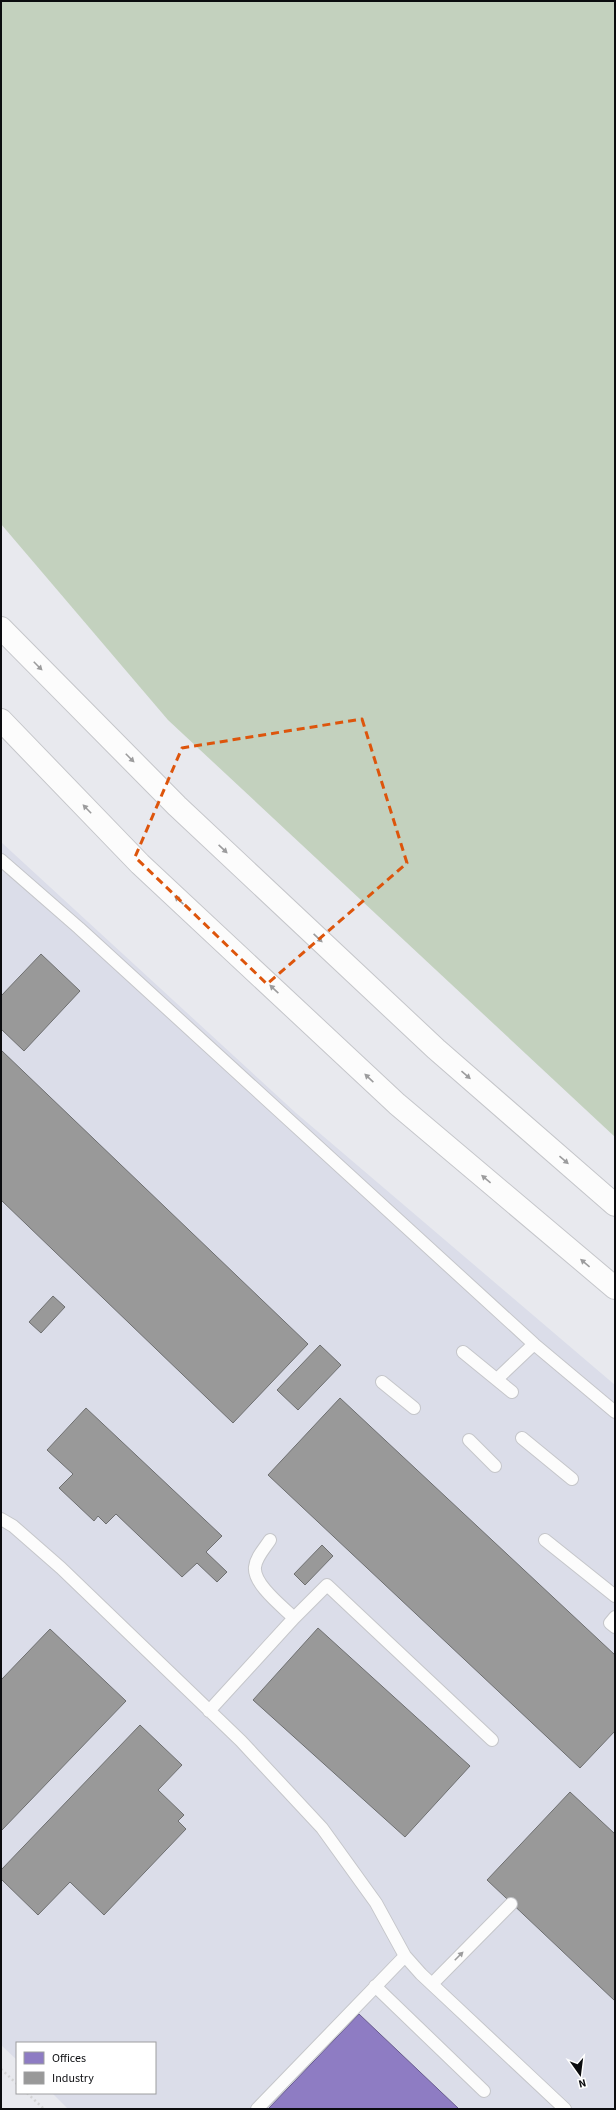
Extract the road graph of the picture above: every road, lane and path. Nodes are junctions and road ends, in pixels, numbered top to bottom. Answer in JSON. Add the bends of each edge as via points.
{"nodes":[{"id":1,"x":1,"y":628,"type":"edge"},
{"id":2,"x":1,"y":720,"type":"edge"},
{"id":3,"x":1,"y":860,"type":"edge"},
{"id":4,"x":615,"y":1205,"type":"edge"},
{"id":5,"x":615,"y":1288,"type":"edge"},
{"id":6,"x":534,"y":1344,"type":"junction"},
{"id":7,"x":463,"y":1352,"type":"dead end"},
{"id":8,"x":497,"y":1379,"type":"junction"},
{"id":9,"x":382,"y":1382,"type":"dead end"},
{"id":10,"x":512,"y":1392,"type":"dead end"},
{"id":11,"x":414,"y":1408,"type":"dead end"},
{"id":12,"x":615,"y":1412,"type":"edge"},
{"id":13,"x":522,"y":1438,"type":"dead end"},
{"id":14,"x":469,"y":1440,"type":"dead end"},
{"id":15,"x":495,"y":1466,"type":"dead end"},
{"id":16,"x":572,"y":1479,"type":"dead end"},
{"id":17,"x":1,"y":1519,"type":"edge"},
{"id":18,"x":270,"y":1540,"type":"dead end"},
{"id":19,"x":545,"y":1540,"type":"dead end"},
{"id":20,"x":615,"y":1596,"type":"edge"},
{"id":21,"x":615,"y":1617,"type":"edge"},
{"id":22,"x":294,"y":1618,"type":"junction"},
{"id":23,"x":615,"y":1627,"type":"edge"},
{"id":24,"x":210,"y":1711,"type":"junction"},
{"id":25,"x":492,"y":1740,"type":"dead end"},
{"id":26,"x":511,"y":1904,"type":"dead end"},
{"id":27,"x":405,"y":1956,"type":"junction"},
{"id":28,"x":432,"y":1984,"type":"junction"},
{"id":29,"x":375,"y":1986,"type":"junction"},
{"id":30,"x":1,"y":2069,"type":"edge"},
{"id":31,"x":16,"y":2083,"type":"edge"},
{"id":32,"x":484,"y":2091,"type":"dead end"},
{"id":33,"x":28,"y":2094,"type":"edge"},
{"id":34,"x":44,"y":2109,"type":"edge"},
{"id":35,"x":257,"y":2109,"type":"edge"},
{"id":36,"x":564,"y":2109,"type":"edge"}],
"edges":[{"from":1,"to":4,"type":"highway","one_way":true,"via":[[177,806],[436,1049]]},
{"from":5,"to":2,"type":"highway","one_way":true,"via":[[397,1104],[140,864]]},
{"from":3,"to":6,"type":"lane","via":[[79,928]]},
{"from":6,"to":8,"type":"lane"},
{"from":6,"to":12,"type":"lane"},
{"from":7,"to":8,"type":"lane"},
{"from":8,"to":10,"type":"lane"},
{"from":9,"to":11,"type":"lane"},
{"from":13,"to":16,"type":"lane"},
{"from":14,"to":15,"type":"lane"},
{"from":17,"to":24,"type":"lane","via":[[13,1526],[61,1568]]},
{"from":18,"to":22,"type":"lane","via":[[254,1568],[257,1580]]},
{"from":19,"to":20,"type":"lane"},
{"from":21,"to":23,"type":"lane","via":[[610,1622]]},
{"from":22,"to":24,"type":"lane"},
{"from":22,"to":25,"type":"lane","via":[[327,1585]]},
{"from":24,"to":27,"type":"lane","via":[[322,1828],[376,1903]]},
{"from":28,"to":26,"type":"lane","one_way":true},
{"from":27,"to":28,"type":"lane"},
{"from":27,"to":29,"type":"lane"},
{"from":28,"to":36,"type":"lane"},
{"from":29,"to":32,"type":"lane"},
{"from":29,"to":35,"type":"lane"},
{"from":30,"to":31,"type":"path"},
{"from":33,"to":34,"type":"path"}]}
